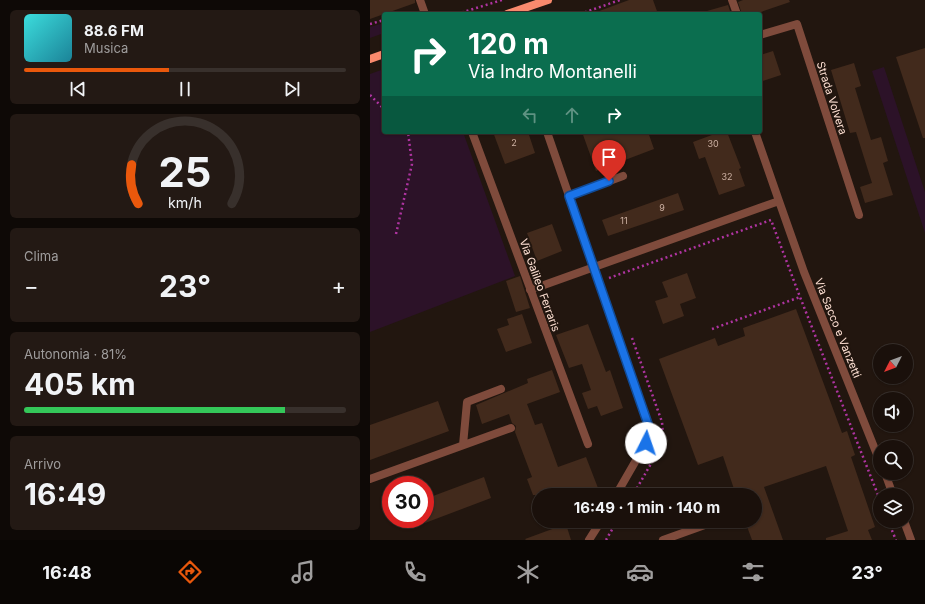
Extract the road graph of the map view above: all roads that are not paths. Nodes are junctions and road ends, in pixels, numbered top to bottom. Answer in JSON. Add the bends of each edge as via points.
{"nodes":[{"id":1,"x":420,"y":0,"type":"edge"},
{"id":2,"x":548,"y":0,"type":"edge"},
{"id":3,"x":732,"y":0,"type":"edge"},
{"id":4,"x":423,"y":12,"type":"edge"},
{"id":5,"x":513,"y":12,"type":"edge"},
{"id":6,"x":736,"y":12,"type":"edge"},
{"id":7,"x":762,"y":34,"type":"edge"},
{"id":8,"x":382,"y":55,"type":"edge"},
{"id":9,"x":370,"y":59,"type":"edge"},
{"id":10,"x":473,"y":134,"type":"edge"},
{"id":11,"x":548,"y":134,"type":"edge"},
{"id":12,"x":756,"y":134,"type":"edge"},
{"id":13,"x":623,"y":176,"type":"dead end"},
{"id":14,"x":569,"y":196,"type":"junction"},
{"id":15,"x":779,"y":201,"type":"junction"},
{"id":16,"x":859,"y":215,"type":"dead end"},
{"id":17,"x":594,"y":266,"type":"junction"},
{"id":18,"x":530,"y":290,"type":"junction"},
{"id":19,"x":501,"y":389,"type":"dead end"},
{"id":20,"x":511,"y":428,"type":"dead end"},
{"id":21,"x":588,"y":444,"type":"dead end"},
{"id":22,"x":873,"y":444,"type":"edge"},
{"id":23,"x":463,"y":445,"type":"junction"},
{"id":24,"x":370,"y":479,"type":"edge"},
{"id":25,"x":620,"y":488,"type":"edge"},
{"id":26,"x":597,"y":528,"type":"edge"},
{"id":27,"x":696,"y":528,"type":"edge"},
{"id":28,"x":907,"y":528,"type":"edge"},
{"id":29,"x":589,"y":540,"type":"edge"},
{"id":30,"x":663,"y":540,"type":"edge"},
{"id":31,"x":912,"y":540,"type":"edge"}],
"edges":[{"from":1,"to":4,"type":"street"},
{"from":2,"to":5,"type":"street"},
{"from":3,"to":6,"type":"street"},
{"from":7,"to":16,"type":"street","name":"Strada Volvera","via":[[797,24]]},
{"from":8,"to":9,"type":"street"},
{"from":10,"to":18,"type":"street","name":"Via Galileo Ferraris"},
{"from":11,"to":14,"type":"street"},
{"from":12,"to":15,"type":"street","name":"Via Sacco e Vanzetti"},
{"from":13,"to":14,"type":"street"},
{"from":14,"to":17,"type":"street"},
{"from":15,"to":17,"type":"street"},
{"from":15,"to":22,"type":"street","name":"Via Sacco e Vanzetti","via":[[804,272]]},
{"from":17,"to":18,"type":"street"},
{"from":17,"to":25,"type":"street","via":[[648,424],[646,443]]},
{"from":18,"to":21,"type":"street","name":"Via Galileo Ferraris"},
{"from":19,"to":23,"type":"street","via":[[467,402]]},
{"from":20,"to":23,"type":"street"},
{"from":23,"to":24,"type":"street"},
{"from":26,"to":29,"type":"street"},
{"from":27,"to":30,"type":"street"},
{"from":28,"to":31,"type":"street"}]}
